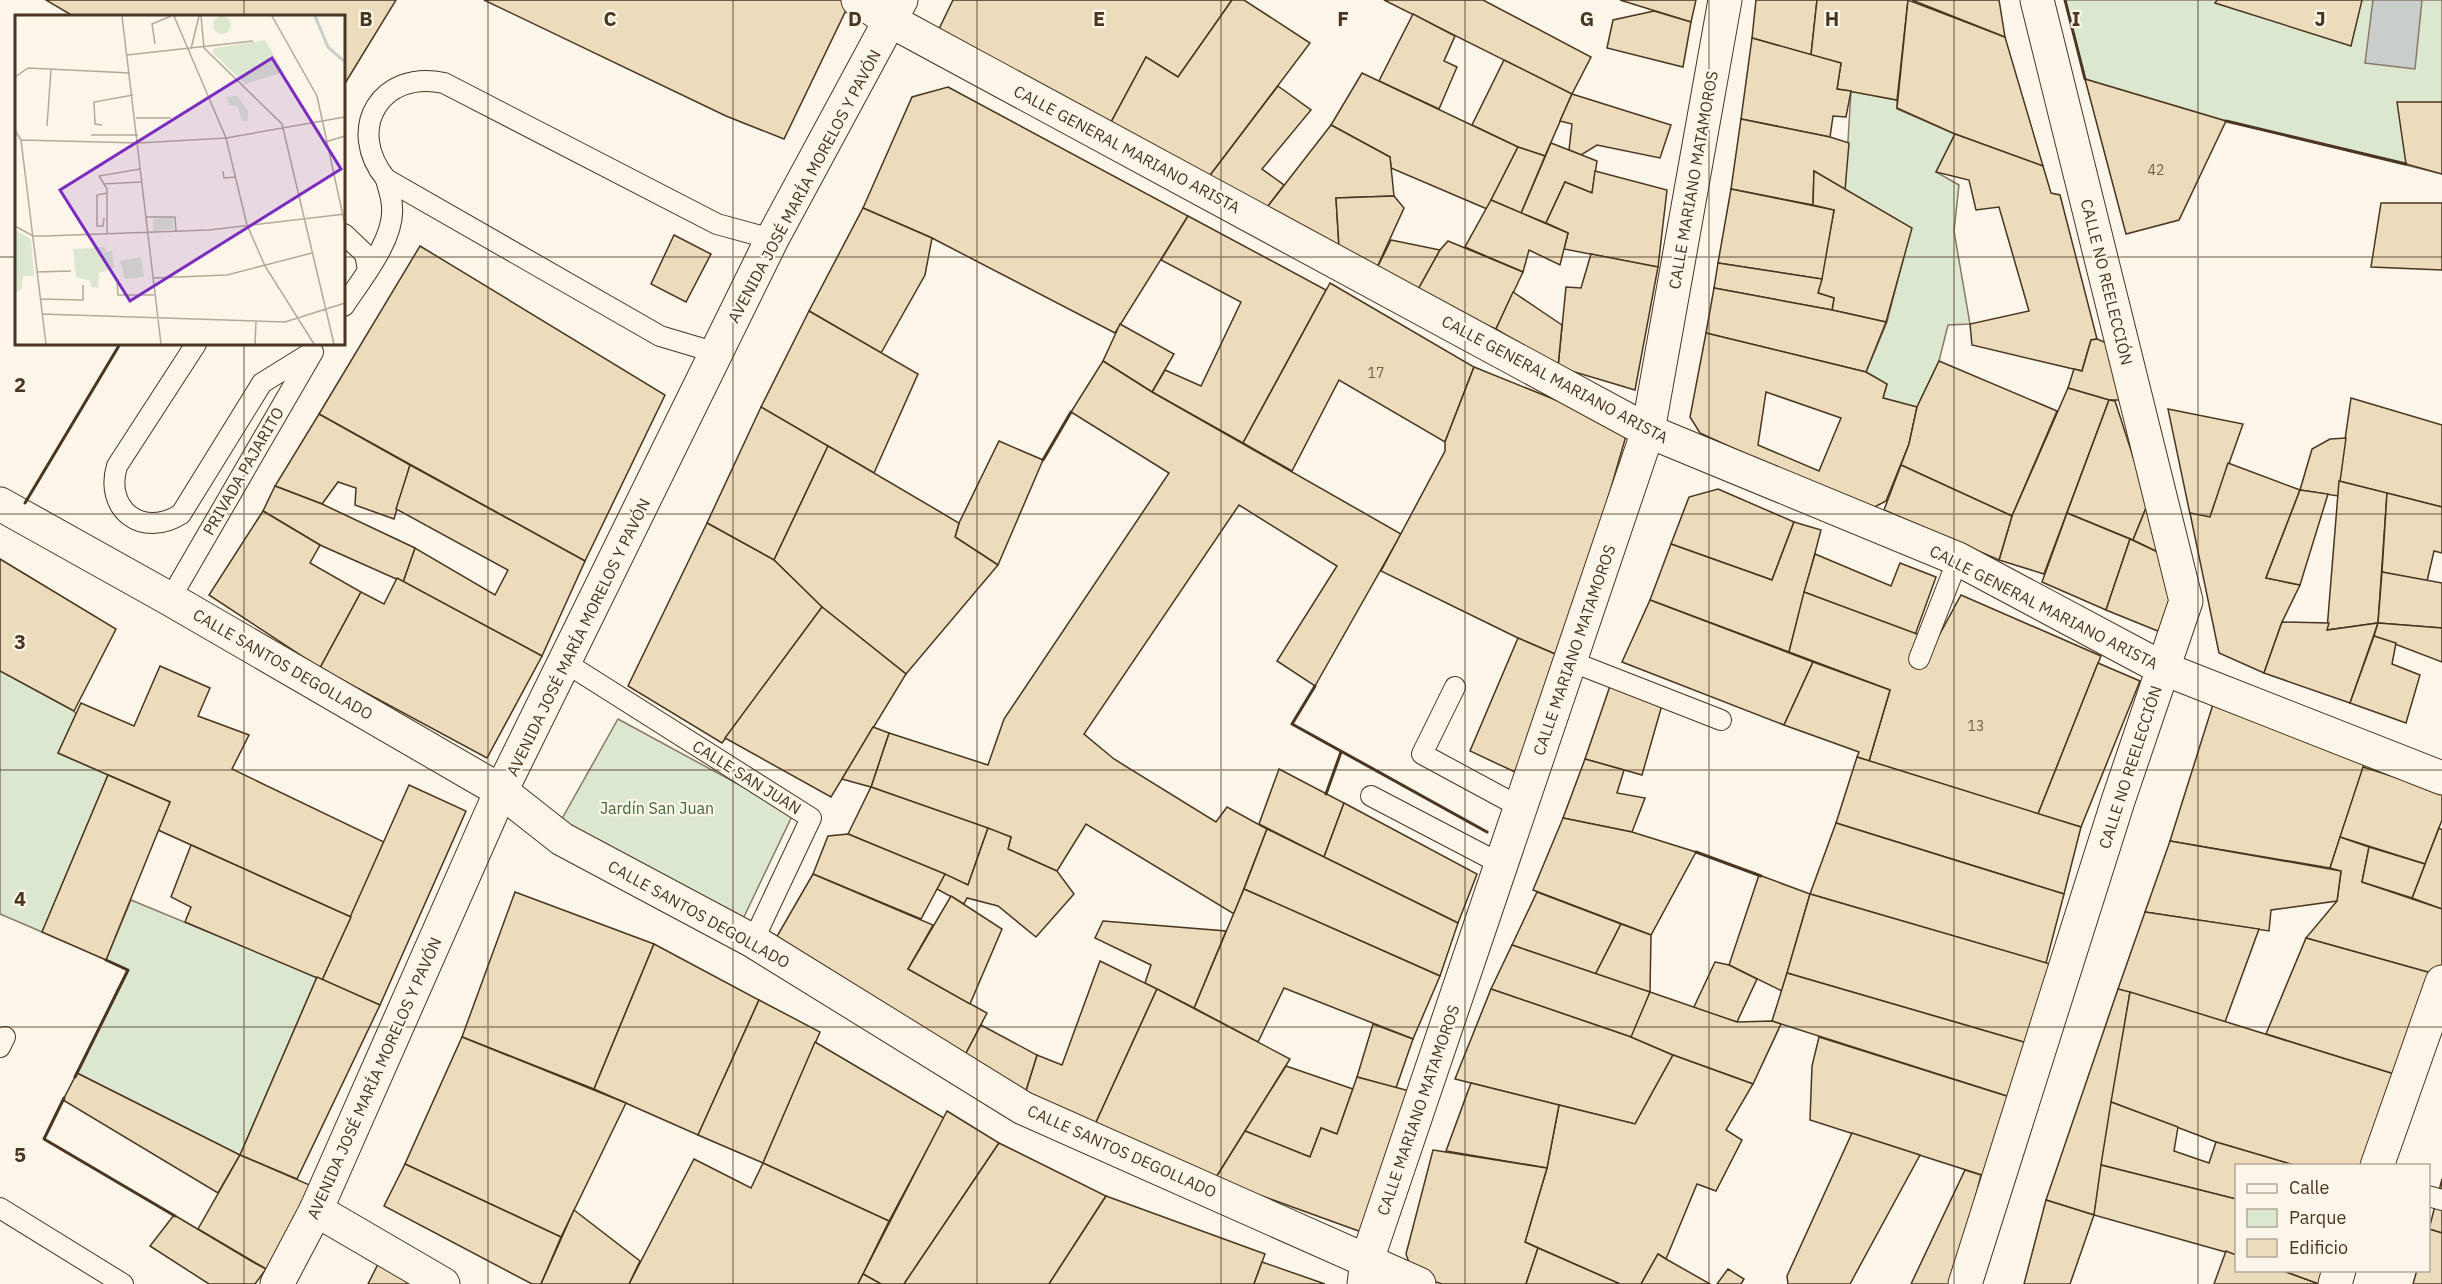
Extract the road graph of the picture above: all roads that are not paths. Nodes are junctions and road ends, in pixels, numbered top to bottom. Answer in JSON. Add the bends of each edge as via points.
{"nodes":[{"id":1,"x":858,"y":0,"type":"edge"},
{"id":2,"x":1725,"y":0,"type":"edge"},
{"id":3,"x":2037,"y":0,"type":"edge"},
{"id":4,"x":896,"y":10,"type":"edge"},
{"id":5,"x":386,"y":179,"type":"junction"},
{"id":6,"x":345,"y":235,"type":"edge"},
{"id":7,"x":772,"y":239,"type":"junction"},
{"id":8,"x":368,"y":270,"type":"junction"},
{"id":9,"x":345,"y":304,"type":"edge"},
{"id":10,"x":195,"y":345,"type":"edge"},
{"id":11,"x":315,"y":348,"type":"edge"},
{"id":12,"x":717,"y":353,"type":"junction"},
{"id":13,"x":1648,"y":431,"type":"junction"},
{"id":14,"x":0,"y":504,"type":"edge"},
{"id":15,"x":1958,"y":559,"type":"junction"},
{"id":16,"x":170,"y":599,"type":"junction"},
{"id":17,"x":1919,"y":659,"type":"dead end"},
{"id":18,"x":1570,"y":661,"type":"junction"},
{"id":19,"x":566,"y":663,"type":"junction"},
{"id":20,"x":2162,"y":668,"type":"junction"},
{"id":21,"x":1455,"y":687,"type":"dead end"},
{"id":22,"x":1721,"y":720,"type":"dead end"},
{"id":23,"x":2442,"y":778,"type":"edge"},
{"id":24,"x":501,"y":791,"type":"junction"},
{"id":25,"x":1371,"y":796,"type":"dead end"},
{"id":26,"x":1520,"y":807,"type":"junction"},
{"id":27,"x":1501,"y":864,"type":"junction"},
{"id":28,"x":753,"y":942,"type":"junction"},
{"id":29,"x":2442,"y":982,"type":"edge"},
{"id":30,"x":2378,"y":1164,"type":"edge"},
{"id":31,"x":0,"y":1208,"type":"edge"},
{"id":32,"x":316,"y":1210,"type":"junction"},
{"id":33,"x":1366,"y":1272,"type":"edge"},
{"id":34,"x":123,"y":1284,"type":"edge"},
{"id":35,"x":277,"y":1284,"type":"edge"},
{"id":36,"x":443,"y":1284,"type":"edge"},
{"id":37,"x":1419,"y":1284,"type":"edge"},
{"id":38,"x":1965,"y":1284,"type":"edge"}],
"edges":[{"from":1,"to":4,"type":"street","name":"CALLE GENERAL MARIANO ARISTA"},
{"from":2,"to":13,"type":"street","name":"CALLE MARIANO MATAMOROS"},
{"from":3,"to":20,"type":"street","name":"CALLE NO REELECCIÓN","via":[[2186,601]]},
{"from":4,"to":7,"type":"street","name":"AVENIDA JOSÉ MARÍA MORELOS Y PAVÓN"},
{"from":4,"to":13,"type":"street","name":"CALLE GENERAL MARIANO ARISTA"},
{"from":5,"to":7,"type":"lane","via":[[376,167],[368,144],[374,109],[395,87],[430,80],[444,83],[717,224]]},
{"from":5,"to":8,"type":"lane","via":[[392,207],[389,232]]},
{"from":5,"to":12,"type":"lane","via":[[660,336]]},
{"from":6,"to":8,"type":"lane","via":[[365,254]]},
{"from":7,"to":12,"type":"street","name":"AVENIDA JOSÉ MARÍA MORELOS Y PAVÓN"},
{"from":8,"to":9,"type":"lane"},
{"from":10,"to":11,"type":"lane","via":[[117,466],[114,494],[120,507],[141,522],[163,523],[180,514],[262,383]]},
{"from":11,"to":16,"type":"lane","name":"PRIVADA PAJARITO"},
{"from":12,"to":19,"type":"street","name":"AVENIDA JOSÉ MARÍA MORELOS Y PAVÓN"},
{"from":13,"to":15,"type":"street","name":"CALLE GENERAL MARIANO ARISTA"},
{"from":13,"to":18,"type":"street","name":"CALLE MARIANO MATAMOROS"},
{"from":14,"to":16,"type":"street","name":"CALLE SANTOS DEGOLLADO"},
{"from":15,"to":17,"type":"lane"},
{"from":15,"to":20,"type":"street","name":"CALLE GENERAL MARIANO ARISTA"},
{"from":16,"to":24,"type":"street","name":"CALLE SANTOS DEGOLLADO"},
{"from":18,"to":22,"type":"lane"},
{"from":18,"to":26,"type":"street","name":"CALLE MARIANO MATAMOROS"},
{"from":19,"to":24,"type":"street","name":"AVENIDA JOSÉ MARÍA MORELOS Y PAVÓN"},
{"from":19,"to":28,"type":"lane","name":"CALLE SAN JUAN","via":[[811,818]]},
{"from":20,"to":23,"type":"street","name":"CALLE GENERAL MARIANO ARISTA"},
{"from":20,"to":38,"type":"street","name":"CALLE NO REELECCIÓN"},
{"from":21,"to":26,"type":"lane","via":[[1422,754]]},
{"from":24,"to":28,"type":"street","name":"CALLE SANTOS DEGOLLADO","via":[[562,839]]},
{"from":24,"to":32,"type":"street","name":"AVENIDA JOSÉ MARÍA MORELOS Y PAVÓN"},
{"from":25,"to":27,"type":"lane"},
{"from":26,"to":27,"type":"street","name":"CALLE MARIANO MATAMOROS"},
{"from":27,"to":33,"type":"street","name":"CALLE MARIANO MATAMOROS"},
{"from":28,"to":33,"type":"street","name":"CALLE SANTOS DEGOLLADO","via":[[1023,1108]]},
{"from":29,"to":30,"type":"street"},
{"from":31,"to":34,"type":"lane"},
{"from":32,"to":35,"type":"street","name":"AVENIDA JOSÉ MARÍA MORELOS Y PAVÓN"},
{"from":32,"to":36,"type":"street"},
{"from":33,"to":37,"type":"street","name":"CALLE SANTOS DEGOLLADO"}]}
